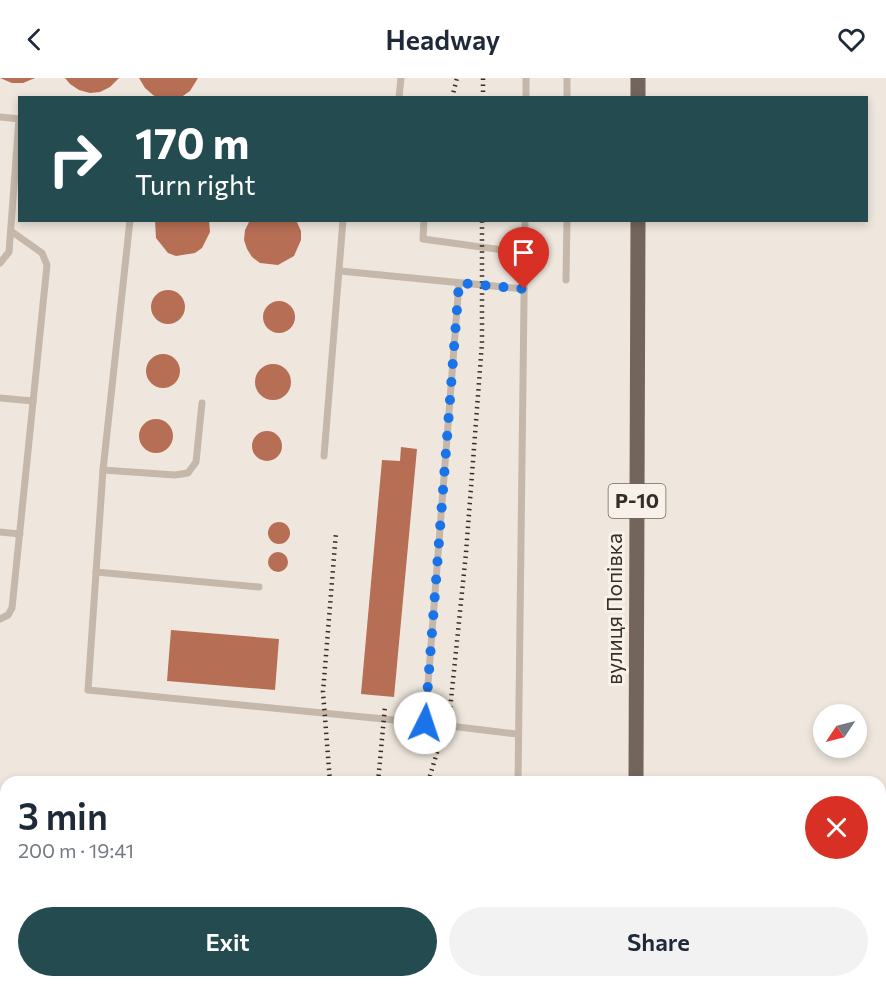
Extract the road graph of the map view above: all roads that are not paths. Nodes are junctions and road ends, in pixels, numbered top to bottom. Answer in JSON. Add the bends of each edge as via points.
{"nodes":[{"id":1,"x":400,"y":78,"type":"edge"},
{"id":2,"x":526,"y":78,"type":"edge"},
{"id":3,"x":567,"y":78,"type":"edge"},
{"id":4,"x":638,"y":78,"type":"edge"},
{"id":5,"x":399,"y":96,"type":"edge"},
{"id":6,"x":526,"y":96,"type":"edge"},
{"id":7,"x":567,"y":96,"type":"edge"},
{"id":8,"x":638,"y":96,"type":"edge"},
{"id":9,"x":0,"y":117,"type":"edge"},
{"id":10,"x":18,"y":119,"type":"edge"},
{"id":11,"x":18,"y":133,"type":"edge"},
{"id":12,"x":130,"y":222,"type":"edge"},
{"id":13,"x":343,"y":222,"type":"edge"},
{"id":14,"x":423,"y":222,"type":"edge"},
{"id":15,"x":525,"y":222,"type":"edge"},
{"id":16,"x":567,"y":222,"type":"edge"},
{"id":17,"x":638,"y":222,"type":"edge"},
{"id":18,"x":11,"y":231,"type":"junction"},
{"id":19,"x":524,"y":253,"type":"junction"},
{"id":20,"x":0,"y":263,"type":"edge"},
{"id":21,"x":340,"y":271,"type":"junction"},
{"id":22,"x":566,"y":280,"type":"dead end"},
{"id":23,"x":459,"y":283,"type":"junction"},
{"id":24,"x":524,"y":289,"type":"junction"},
{"id":25,"x":0,"y":398,"type":"edge"},
{"id":26,"x":33,"y":401,"type":"junction"},
{"id":27,"x":202,"y":403,"type":"dead end"},
{"id":28,"x":324,"y":456,"type":"dead end"},
{"id":29,"x":103,"y":470,"type":"junction"},
{"id":30,"x":0,"y":532,"type":"edge"},
{"id":31,"x":20,"y":534,"type":"junction"},
{"id":32,"x":96,"y":572,"type":"junction"},
{"id":33,"x":259,"y":587,"type":"dead end"},
{"id":34,"x":0,"y":619,"type":"edge"},
{"id":35,"x":425,"y":723,"type":"junction"},
{"id":36,"x":517,"y":734,"type":"junction"},
{"id":37,"x":518,"y":776,"type":"edge"},
{"id":38,"x":636,"y":776,"type":"edge"}],
"edges":[{"from":1,"to":5,"type":"lane"},
{"from":2,"to":6,"type":"lane"},
{"from":3,"to":7,"type":"lane"},
{"from":4,"to":8,"type":"main road"},
{"from":9,"to":10,"type":"lane"},
{"from":11,"to":18,"type":"lane"},
{"from":12,"to":29,"type":"lane"},
{"from":13,"to":21,"type":"lane"},
{"from":14,"to":19,"type":"lane","via":[[423,239]]},
{"from":15,"to":19,"type":"lane"},
{"from":16,"to":22,"type":"lane"},
{"from":17,"to":38,"type":"main road","name":"вулиця Попівка","number":"Р-10"},
{"from":18,"to":20,"type":"lane","via":[[9,252]]},
{"from":18,"to":26,"type":"lane","via":[[42,253],[47,265]]},
{"from":19,"to":24,"type":"lane"},
{"from":21,"to":23,"type":"lane"},
{"from":21,"to":28,"type":"lane"},
{"from":23,"to":24,"type":"lane"},
{"from":23,"to":35,"type":"lane"},
{"from":24,"to":36,"type":"lane"},
{"from":25,"to":26,"type":"lane"},
{"from":26,"to":31,"type":"lane"},
{"from":27,"to":29,"type":"lane","via":[[196,462],[188,473]]},
{"from":29,"to":32,"type":"lane"},
{"from":30,"to":31,"type":"lane"},
{"from":31,"to":34,"type":"lane","via":[[12,608]]},
{"from":32,"to":33,"type":"lane"},
{"from":32,"to":35,"type":"lane","via":[[88,690]]},
{"from":35,"to":36,"type":"lane"},
{"from":36,"to":37,"type":"lane"}]}
